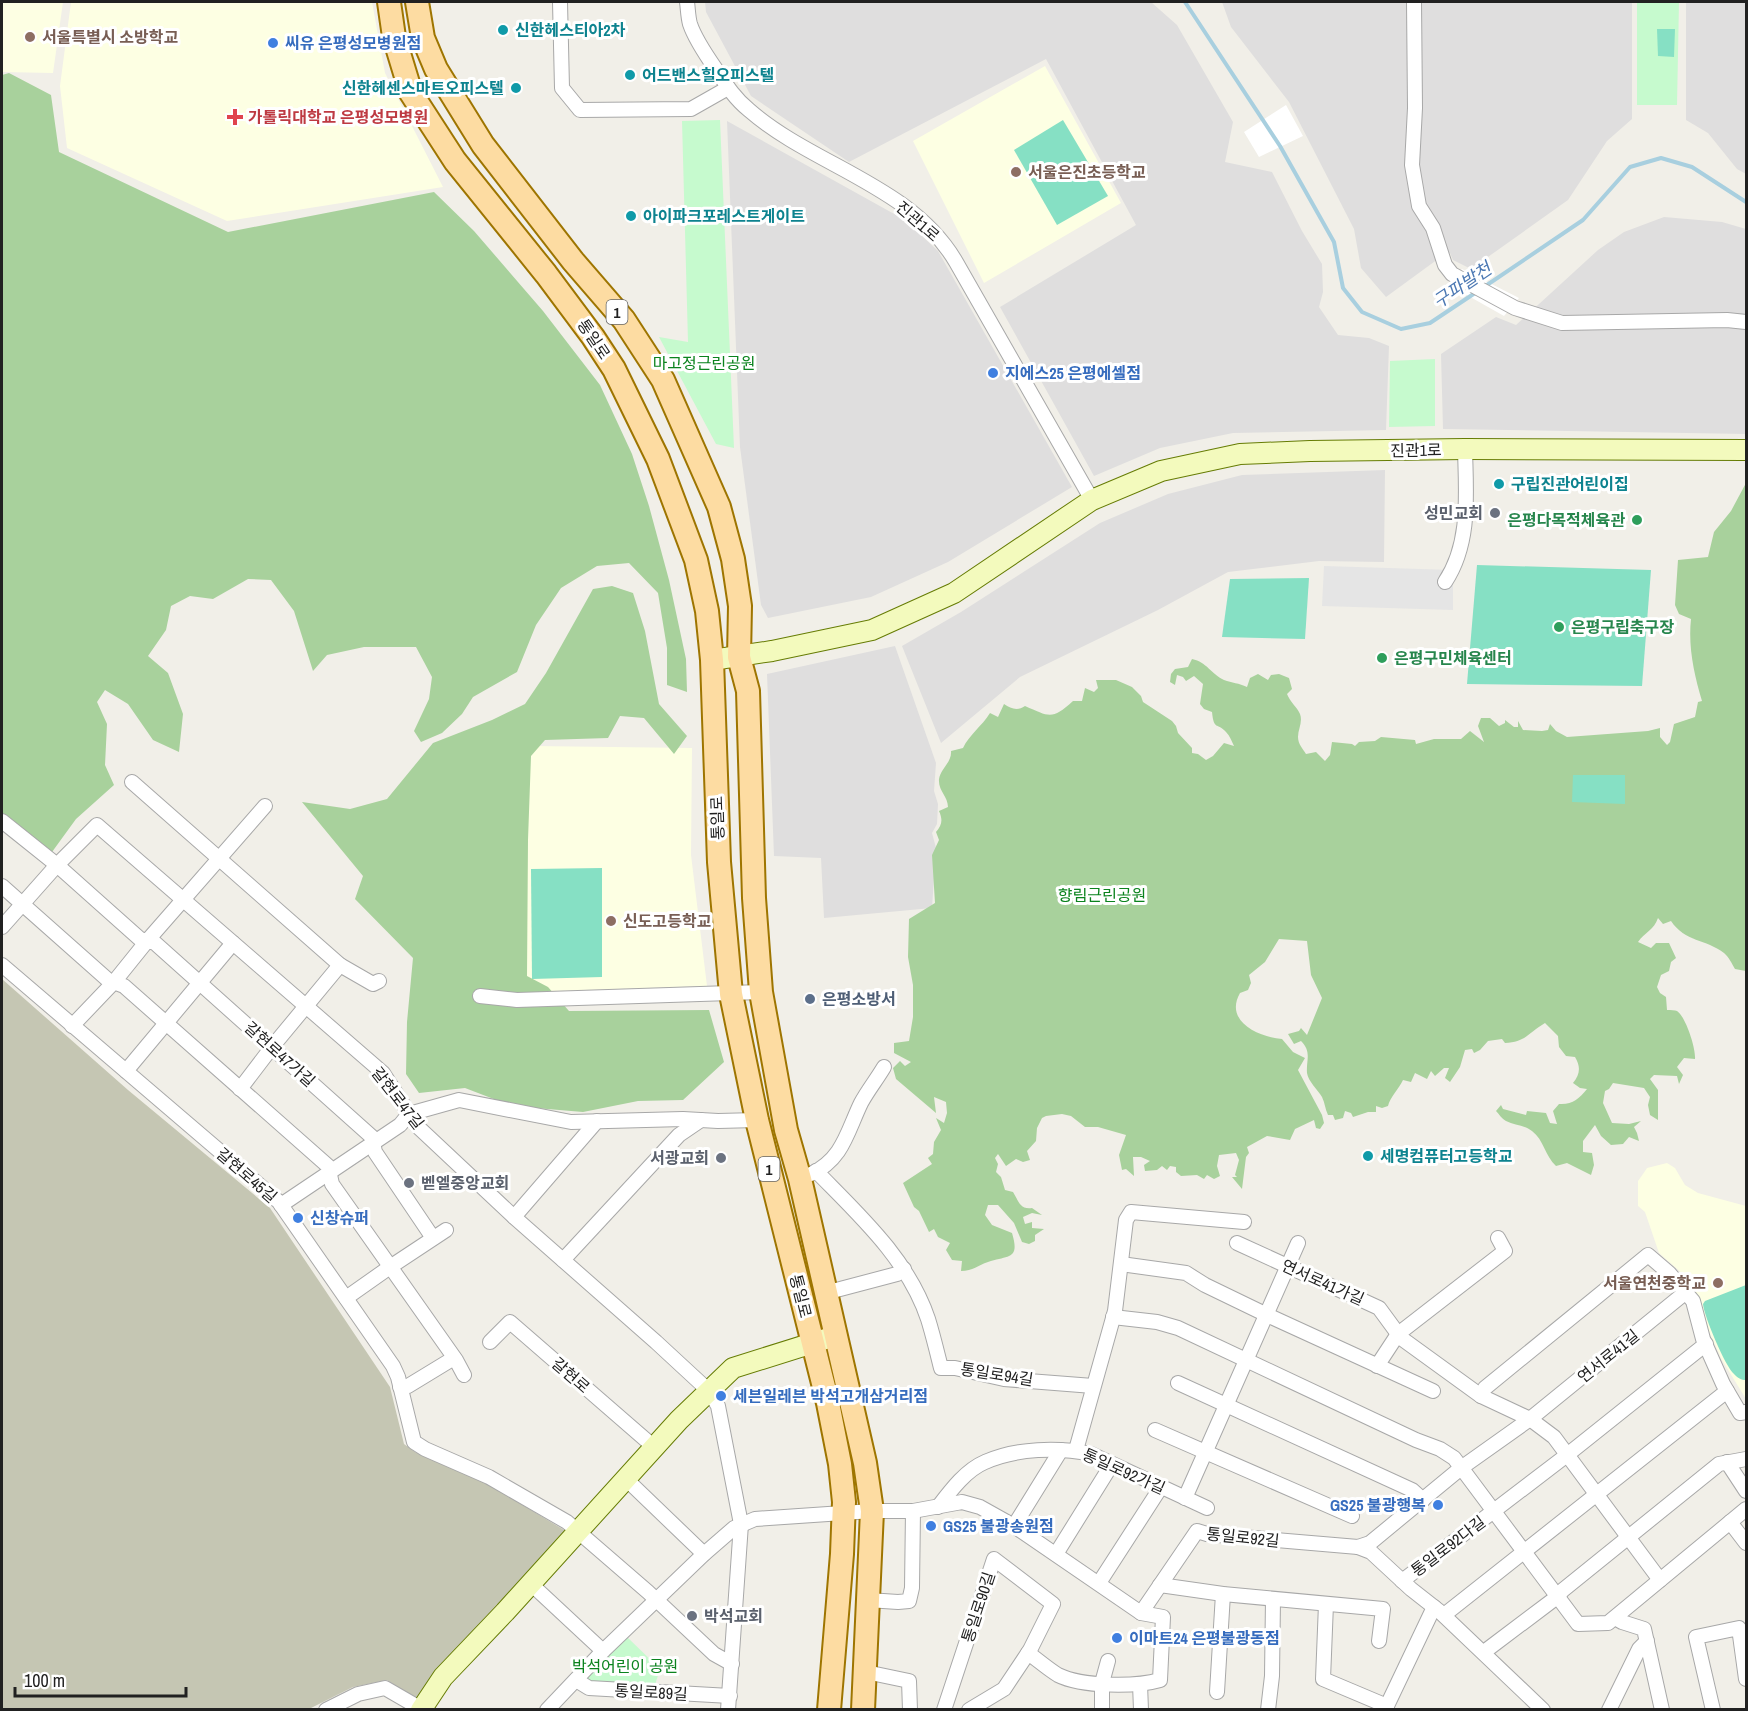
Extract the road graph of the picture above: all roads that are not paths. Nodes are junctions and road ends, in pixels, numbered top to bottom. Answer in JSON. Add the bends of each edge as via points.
{"nodes":[{"id":1,"x":389,"y":2,"type":"edge"},
{"id":2,"x":417,"y":2,"type":"edge"},
{"id":3,"x":560,"y":2,"type":"edge"},
{"id":4,"x":687,"y":2,"type":"edge"},
{"id":5,"x":1414,"y":2,"type":"edge"},
{"id":6,"x":728,"y":88,"type":"junction"},
{"id":7,"x":1746,"y":322,"type":"edge"},
{"id":8,"x":1466,"y":449,"type":"junction"},
{"id":9,"x":1746,"y":450,"type":"edge"},
{"id":10,"x":1092,"y":500,"type":"junction"},
{"id":11,"x":1445,"y":582,"type":"dead end"},
{"id":12,"x":739,"y":657,"type":"junction"},
{"id":13,"x":712,"y":660,"type":"junction"},
{"id":14,"x":132,"y":782,"type":"dead end"},
{"id":15,"x":265,"y":806,"type":"dead end"},
{"id":16,"x":3,"y":825,"type":"edge"},
{"id":17,"x":220,"y":858,"type":"junction"},
{"id":18,"x":57,"y":865,"type":"junction"},
{"id":19,"x":2,"y":886,"type":"edge"},
{"id":20,"x":184,"y":900,"type":"junction"},
{"id":21,"x":23,"y":904,"type":"junction"},
{"id":22,"x":2,"y":927,"type":"edge"},
{"id":23,"x":147,"y":941,"type":"junction"},
{"id":24,"x":233,"y":943,"type":"junction"},
{"id":25,"x":2,"y":965,"type":"edge"},
{"id":26,"x":340,"y":965,"type":"junction"},
{"id":27,"x":379,"y":981,"type":"dead end"},
{"id":28,"x":114,"y":982,"type":"junction"},
{"id":29,"x":200,"y":983,"type":"junction"},
{"id":30,"x":761,"y":992,"type":"junction"},
{"id":31,"x":731,"y":994,"type":"junction"},
{"id":32,"x":480,"y":996,"type":"dead end"},
{"id":33,"x":307,"y":1006,"type":"junction"},
{"id":34,"x":166,"y":1024,"type":"junction"},
{"id":35,"x":72,"y":1026,"type":"junction"},
{"id":36,"x":272,"y":1047,"type":"junction"},
{"id":37,"x":884,"y":1066,"type":"dead end"},
{"id":38,"x":126,"y":1071,"type":"junction"},
{"id":39,"x":240,"y":1089,"type":"junction"},
{"id":40,"x":409,"y":1114,"type":"junction"},
{"id":41,"x":701,"y":1120,"type":"junction"},
{"id":42,"x":757,"y":1120,"type":"junction"},
{"id":43,"x":597,"y":1121,"type":"junction"},
{"id":44,"x":373,"y":1143,"type":"junction"},
{"id":45,"x":330,"y":1173,"type":"junction"},
{"id":46,"x":808,"y":1175,"type":"junction"},
{"id":47,"x":281,"y":1205,"type":"junction"},
{"id":48,"x":514,"y":1217,"type":"junction"},
{"id":49,"x":1244,"y":1222,"type":"dead end"},
{"id":50,"x":446,"y":1230,"type":"dead end"},
{"id":51,"x":433,"y":1238,"type":"junction"},
{"id":52,"x":1498,"y":1238,"type":"dead end"},
{"id":53,"x":1237,"y":1243,"type":"dead end"},
{"id":54,"x":1298,"y":1243,"type":"dead end"},
{"id":55,"x":563,"y":1260,"type":"junction"},
{"id":56,"x":1122,"y":1264,"type":"junction"},
{"id":57,"x":390,"y":1267,"type":"junction"},
{"id":58,"x":1288,"y":1267,"type":"junction"},
{"id":59,"x":904,"y":1269,"type":"junction"},
{"id":60,"x":1686,"y":1292,"type":"junction"},
{"id":61,"x":825,"y":1293,"type":"junction"},
{"id":62,"x":346,"y":1298,"type":"junction"},
{"id":63,"x":1267,"y":1315,"type":"junction"},
{"id":64,"x":1113,"y":1317,"type":"junction"},
{"id":65,"x":1398,"y":1334,"type":"junction"},
{"id":66,"x":836,"y":1336,"type":"junction"},
{"id":67,"x":490,"y":1342,"type":"dead end"},
{"id":68,"x":812,"y":1343,"type":"junction"},
{"id":69,"x":1706,"y":1344,"type":"junction"},
{"id":70,"x":453,"y":1358,"type":"junction"},
{"id":71,"x":1246,"y":1361,"type":"junction"},
{"id":72,"x":1377,"y":1366,"type":"junction"},
{"id":73,"x":464,"y":1375,"type":"dead end"},
{"id":74,"x":1178,"y":1383,"type":"dead end"},
{"id":75,"x":1093,"y":1386,"type":"junction"},
{"id":76,"x":400,"y":1387,"type":"junction"},
{"id":77,"x":709,"y":1391,"type":"junction"},
{"id":78,"x":1433,"y":1391,"type":"dead end"},
{"id":79,"x":1727,"y":1391,"type":"junction"},
{"id":80,"x":1481,"y":1396,"type":"junction"},
{"id":81,"x":1226,"y":1405,"type":"junction"},
{"id":82,"x":1746,"y":1412,"type":"edge"},
{"id":83,"x":1530,"y":1419,"type":"junction"},
{"id":84,"x":1155,"y":1430,"type":"dead end"},
{"id":85,"x":654,"y":1448,"type":"junction"},
{"id":86,"x":1061,"y":1450,"type":"junction"},
{"id":87,"x":1076,"y":1450,"type":"junction"},
{"id":88,"x":1206,"y":1452,"type":"junction"},
{"id":89,"x":1567,"y":1455,"type":"junction"},
{"id":90,"x":1746,"y":1460,"type":"edge"},
{"id":91,"x":1727,"y":1462,"type":"junction"},
{"id":92,"x":1112,"y":1464,"type":"junction"},
{"id":93,"x":1461,"y":1468,"type":"junction"},
{"id":94,"x":626,"y":1479,"type":"junction"},
{"id":95,"x":1161,"y":1487,"type":"junction"},
{"id":96,"x":1746,"y":1491,"type":"edge"},
{"id":97,"x":1597,"y":1494,"type":"junction"},
{"id":98,"x":1185,"y":1498,"type":"junction"},
{"id":99,"x":1423,"y":1500,"type":"junction"},
{"id":100,"x":938,"y":1507,"type":"junction"},
{"id":101,"x":1207,"y":1508,"type":"dead end"},
{"id":102,"x":1746,"y":1509,"type":"edge"},
{"id":103,"x":872,"y":1511,"type":"junction"},
{"id":104,"x":914,"y":1511,"type":"junction"},
{"id":105,"x":1493,"y":1511,"type":"junction"},
{"id":106,"x":843,"y":1513,"type":"junction"},
{"id":107,"x":1352,"y":1516,"type":"dead end"},
{"id":108,"x":1730,"y":1522,"type":"junction"},
{"id":109,"x":741,"y":1524,"type":"junction"},
{"id":110,"x":1014,"y":1526,"type":"junction"},
{"id":111,"x":579,"y":1531,"type":"junction"},
{"id":112,"x":1628,"y":1536,"type":"junction"},
{"id":113,"x":1746,"y":1543,"type":"edge"},
{"id":114,"x":1358,"y":1547,"type":"junction"},
{"id":115,"x":1523,"y":1551,"type":"junction"},
{"id":116,"x":704,"y":1554,"type":"junction"},
{"id":117,"x":1056,"y":1554,"type":"junction"},
{"id":118,"x":1660,"y":1580,"type":"junction"},
{"id":119,"x":1402,"y":1581,"type":"junction"},
{"id":120,"x":1099,"y":1583,"type":"junction"},
{"id":121,"x":531,"y":1584,"type":"junction"},
{"id":122,"x":1160,"y":1585,"type":"junction"},
{"id":123,"x":1223,"y":1594,"type":"junction"},
{"id":124,"x":1557,"y":1597,"type":"junction"},
{"id":125,"x":1273,"y":1599,"type":"junction"},
{"id":126,"x":657,"y":1600,"type":"junction"},
{"id":127,"x":868,"y":1600,"type":"junction"},
{"id":128,"x":1326,"y":1604,"type":"junction"},
{"id":129,"x":1439,"y":1611,"type":"junction"},
{"id":130,"x":1141,"y":1612,"type":"junction"},
{"id":131,"x":1615,"y":1618,"type":"junction"},
{"id":132,"x":1646,"y":1635,"type":"junction"},
{"id":133,"x":1378,"y":1641,"type":"dead end"},
{"id":134,"x":603,"y":1651,"type":"junction"},
{"id":135,"x":1484,"y":1652,"type":"junction"},
{"id":136,"x":1028,"y":1653,"type":"junction"},
{"id":137,"x":1108,"y":1661,"type":"dead end"},
{"id":138,"x":732,"y":1664,"type":"junction"},
{"id":139,"x":866,"y":1672,"type":"junction"},
{"id":140,"x":1746,"y":1678,"type":"edge"},
{"id":141,"x":576,"y":1680,"type":"junction"},
{"id":142,"x":1102,"y":1683,"type":"junction"},
{"id":143,"x":1140,"y":1684,"type":"junction"},
{"id":144,"x":1217,"y":1692,"type":"dead end"},
{"id":145,"x":729,"y":1703,"type":"edge"},
{"id":146,"x":346,"y":1705,"type":"edge"},
{"id":147,"x":421,"y":1708,"type":"edge"},
{"id":148,"x":1386,"y":1708,"type":"edge"},
{"id":149,"x":326,"y":1710,"type":"edge"},
{"id":150,"x":547,"y":1710,"type":"edge"},
{"id":151,"x":829,"y":1710,"type":"edge"},
{"id":152,"x":863,"y":1710,"type":"edge"},
{"id":153,"x":910,"y":1710,"type":"edge"},
{"id":154,"x":944,"y":1710,"type":"edge"},
{"id":155,"x":969,"y":1710,"type":"edge"},
{"id":156,"x":1102,"y":1710,"type":"edge"},
{"id":157,"x":1141,"y":1710,"type":"edge"},
{"id":158,"x":1268,"y":1710,"type":"edge"},
{"id":159,"x":1543,"y":1710,"type":"edge"},
{"id":160,"x":1609,"y":1710,"type":"edge"},
{"id":161,"x":1662,"y":1710,"type":"edge"},
{"id":162,"x":1713,"y":1710,"type":"edge"}],
"edges":[{"from":1,"to":13,"type":"main road","name":"통일로","number":"1","via":[[394,37],[411,93],[455,161],[593,337],[632,403],[696,560]]},
{"from":2,"to":12,"type":"main road","name":"통일로","number":"1","via":[[423,38],[436,69],[483,145],[624,320],[663,380],[719,507],[740,606]]},
{"from":3,"to":6,"type":"street","via":[[562,88],[580,110],[691,108]]},
{"from":4,"to":6,"type":"street","name":"진관1로","via":[[691,25]]},
{"from":5,"to":7,"type":"street","via":[[1412,165],[1419,206],[1452,274],[1515,308],[1562,323]]},
{"from":6,"to":10,"type":"street","name":"진관1로","via":[[759,118],[796,144],[885,193],[941,238]]},
{"from":8,"to":9,"type":"main road","name":"진관1로"},
{"from":8,"to":10,"type":"main road","name":"진관1로","via":[[1240,454],[1161,471]]},
{"from":8,"to":11,"type":"street","via":[[1466,527],[1453,570]]},
{"from":10,"to":12,"type":"main road","name":"진관1로","via":[[954,593],[872,630]]},
{"from":12,"to":13,"type":"main road","name":"진관1로"},
{"from":12,"to":30,"type":"main road","name":"통일로","number":"1","via":[[748,691]]},
{"from":13,"to":31,"type":"main road","name":"통일로","number":"1","via":[[719,862]]},
{"from":14,"to":17,"type":"street"},
{"from":15,"to":17,"type":"street"},
{"from":16,"to":18,"type":"street","name":"갈현로47가길"},
{"from":17,"to":20,"type":"street"},
{"from":17,"to":26,"type":"street"},
{"from":18,"to":20,"type":"street","name":"갈현로47길","via":[[97,825]]},
{"from":18,"to":21,"type":"street"},
{"from":18,"to":23,"type":"street","name":"갈현로47가길"},
{"from":19,"to":21,"type":"street"},
{"from":20,"to":23,"type":"street"},
{"from":20,"to":24,"type":"street","name":"갈현로47길"},
{"from":21,"to":22,"type":"street"},
{"from":21,"to":28,"type":"street"},
{"from":23,"to":28,"type":"street"},
{"from":23,"to":29,"type":"street","name":"갈현로47가길","via":[[155,943]]},
{"from":24,"to":29,"type":"street"},
{"from":24,"to":33,"type":"street","name":"갈현로47길"},
{"from":25,"to":35,"type":"street","name":"갈현로45길"},
{"from":26,"to":27,"type":"street","via":[[373,984]]},
{"from":26,"to":33,"type":"street"},
{"from":28,"to":34,"type":"street","via":[[124,986]]},
{"from":28,"to":35,"type":"street"},
{"from":29,"to":34,"type":"street"},
{"from":29,"to":36,"type":"street","name":"갈현로47가길"},
{"from":30,"to":31,"type":"street"},
{"from":30,"to":46,"type":"main road","name":"통일로","number":"1","via":[[786,1130]]},
{"from":31,"to":32,"type":"street","via":[[517,1000]]},
{"from":31,"to":42,"type":"main road","name":"통일로","number":"1"},
{"from":33,"to":36,"type":"street"},
{"from":33,"to":40,"type":"street","name":"갈현로47길","via":[[383,1073]]},
{"from":34,"to":38,"type":"street"},
{"from":34,"to":39,"type":"street"},
{"from":35,"to":38,"type":"street","name":"갈현로45길"},
{"from":36,"to":39,"type":"street"},
{"from":36,"to":44,"type":"street","name":"갈현로47가길","via":[[372,1137]]},
{"from":37,"to":46,"type":"street","via":[[840,1149],[825,1167]]},
{"from":38,"to":47,"type":"street","name":"갈현로45길"},
{"from":39,"to":45,"type":"street","via":[[328,1166]]},
{"from":40,"to":43,"type":"street","via":[[459,1100],[571,1122]]},
{"from":40,"to":44,"type":"street"},
{"from":40,"to":48,"type":"street","name":"갈현로47길"},
{"from":41,"to":42,"type":"street"},
{"from":41,"to":43,"type":"street"},
{"from":41,"to":55,"type":"street","via":[[679,1135]]},
{"from":42,"to":68,"type":"main road","name":"통일로","number":"1"},
{"from":43,"to":48,"type":"street"},
{"from":44,"to":45,"type":"street"},
{"from":44,"to":51,"type":"street","name":"갈현로47가길","via":[[375,1152]]},
{"from":45,"to":47,"type":"street"},
{"from":45,"to":57,"type":"street","via":[[332,1184]]},
{"from":46,"to":59,"type":"street","name":"통일로94길","via":[[867,1223]]},
{"from":46,"to":61,"type":"main road","name":"통일로","number":"1"},
{"from":47,"to":62,"type":"street","name":"갈현로45길"},
{"from":48,"to":55,"type":"street","name":"갈현로47길"},
{"from":49,"to":56,"type":"street","via":[[1131,1212],[1126,1220]]},
{"from":50,"to":51,"type":"street"},
{"from":51,"to":57,"type":"street"},
{"from":52,"to":65,"type":"street","via":[[1505,1251]]},
{"from":53,"to":58,"type":"street","name":"연서로41가길"},
{"from":54,"to":58,"type":"street","name":"통일로92가길"},
{"from":55,"to":77,"type":"street","name":"갈현로47길"},
{"from":56,"to":63,"type":"street","via":[[1192,1276]]},
{"from":56,"to":64,"type":"street"},
{"from":57,"to":62,"type":"street"},
{"from":57,"to":70,"type":"street"},
{"from":58,"to":63,"type":"street","name":"통일로92가길"},
{"from":58,"to":65,"type":"street","name":"연서로41가길","via":[[1379,1308]]},
{"from":59,"to":61,"type":"street","name":"통일로"},
{"from":59,"to":75,"type":"street","name":"통일로94길","via":[[928,1317],[941,1368]]},
{"from":60,"to":69,"type":"street","via":[[1693,1301]]},
{"from":60,"to":80,"type":"street","via":[[1648,1255],[1485,1388]]},
{"from":60,"to":83,"type":"street","name":"연서로41길"},
{"from":61,"to":66,"type":"main road","name":"통일로","number":"1"},
{"from":62,"to":76,"type":"street","name":"갈현로45길","via":[[393,1366]]},
{"from":63,"to":71,"type":"street","name":"통일로92가길"},
{"from":63,"to":72,"type":"street"},
{"from":64,"to":71,"type":"street","via":[[1178,1328]]},
{"from":64,"to":75,"type":"street"},
{"from":65,"to":72,"type":"street"},
{"from":65,"to":80,"type":"street","name":"연서로41가길"},
{"from":66,"to":68,"type":"main road"},
{"from":66,"to":103,"type":"main road","name":"통일로","number":"1"},
{"from":67,"to":85,"type":"street","name":"갈현로","via":[[510,1322]]},
{"from":68,"to":77,"type":"main road","via":[[734,1368]]},
{"from":68,"to":106,"type":"main road","name":"통일로","number":"1","via":[[840,1464]]},
{"from":69,"to":79,"type":"street"},
{"from":69,"to":89,"type":"street"},
{"from":70,"to":73,"type":"street"},
{"from":70,"to":76,"type":"street"},
{"from":71,"to":81,"type":"street","name":"통일로92가길"},
{"from":71,"to":93,"type":"street","via":[[1440,1449]]},
{"from":72,"to":78,"type":"street"},
{"from":74,"to":81,"type":"street"},
{"from":75,"to":87,"type":"street"},
{"from":76,"to":111,"type":"street","name":"갈현로45길","via":[[414,1442],[489,1477]]},
{"from":77,"to":85,"type":"main road"},
{"from":77,"to":109,"type":"street","via":[[718,1406]]},
{"from":79,"to":82,"type":"street","via":[[1740,1413]]},
{"from":79,"to":97,"type":"street"},
{"from":80,"to":83,"type":"street","name":"연서로41가길"},
{"from":81,"to":88,"type":"street","name":"통일로92가길"},
{"from":81,"to":99,"type":"street","via":[[1412,1490]]},
{"from":83,"to":89,"type":"street","name":"연서로41가길","via":[[1554,1437]]},
{"from":83,"to":93,"type":"street"},
{"from":84,"to":88,"type":"street"},
{"from":85,"to":94,"type":"main road"},
{"from":86,"to":87,"type":"street","name":"통일로92가길"},
{"from":86,"to":100,"type":"street","name":"통일로92가길","via":[[1027,1450],[984,1462],[955,1484]]},
{"from":86,"to":110,"type":"street"},
{"from":87,"to":92,"type":"street","name":"통일로92가길"},
{"from":88,"to":98,"type":"street","name":"통일로92가길"},
{"from":88,"to":107,"type":"street"},
{"from":89,"to":97,"type":"street","name":"연서로41가길"},
{"from":89,"to":105,"type":"street"},
{"from":90,"to":91,"type":"street"},
{"from":91,"to":96,"type":"street"},
{"from":91,"to":112,"type":"street","via":[[1719,1464]]},
{"from":92,"to":95,"type":"street","name":"통일로92가길"},
{"from":92,"to":117,"type":"street"},
{"from":93,"to":99,"type":"street"},
{"from":93,"to":105,"type":"street"},
{"from":94,"to":111,"type":"main road"},
{"from":94,"to":116,"type":"street"},
{"from":95,"to":98,"type":"street","name":"통일로92가길"},
{"from":95,"to":120,"type":"street"},
{"from":97,"to":112,"type":"street","name":"연서로41가길"},
{"from":97,"to":115,"type":"street"},
{"from":98,"to":101,"type":"street","name":"통일로92가길"},
{"from":99,"to":114,"type":"street","via":[[1370,1543]]},
{"from":100,"to":104,"type":"street"},
{"from":100,"to":110,"type":"street","via":[[962,1503],[980,1507]]},
{"from":102,"to":108,"type":"street"},
{"from":103,"to":104,"type":"street"},
{"from":103,"to":106,"type":"street"},
{"from":103,"to":127,"type":"main road","name":"통일로","number":"1"},
{"from":104,"to":127,"type":"street","via":[[909,1601]]},
{"from":105,"to":115,"type":"street"},
{"from":105,"to":119,"type":"street","name":"통일로92다길"},
{"from":106,"to":109,"type":"street"},
{"from":106,"to":151,"type":"main road","name":"통일로","number":"1"},
{"from":108,"to":113,"type":"street"},
{"from":108,"to":118,"type":"street"},
{"from":109,"to":116,"type":"street"},
{"from":109,"to":138,"type":"street","name":"통일로89길"},
{"from":110,"to":117,"type":"street"},
{"from":111,"to":121,"type":"main road"},
{"from":111,"to":126,"type":"street"},
{"from":112,"to":118,"type":"street","name":"연서로41가길"},
{"from":112,"to":124,"type":"street"},
{"from":114,"to":119,"type":"street","name":"통일로92다길","via":[[1371,1552]]},
{"from":114,"to":122,"type":"street","name":"통일로92길","via":[[1197,1532]]},
{"from":115,"to":124,"type":"street"},
{"from":115,"to":129,"type":"street"},
{"from":116,"to":126,"type":"street"},
{"from":117,"to":120,"type":"street"},
{"from":118,"to":131,"type":"street"},
{"from":119,"to":129,"type":"street","name":"통일로92다길"},
{"from":120,"to":130,"type":"street"},
{"from":121,"to":134,"type":"street"},
{"from":121,"to":147,"type":"main road","via":[[443,1677]]},
{"from":122,"to":123,"type":"street"},
{"from":122,"to":130,"type":"street","name":"통일로92길"},
{"from":123,"to":125,"type":"street"},
{"from":123,"to":144,"type":"street"},
{"from":124,"to":131,"type":"street","via":[[1578,1624],[1608,1623]]},
{"from":124,"to":135,"type":"street"},
{"from":125,"to":128,"type":"street"},
{"from":125,"to":158,"type":"street"},
{"from":126,"to":134,"type":"street"},
{"from":126,"to":138,"type":"street","via":[[714,1654]]},
{"from":127,"to":139,"type":"main road","name":"통일로","number":"1"},
{"from":128,"to":133,"type":"street","via":[[1383,1609]]},
{"from":128,"to":148,"type":"street","via":[[1323,1679]]},
{"from":129,"to":135,"type":"street","name":"통일로92다길"},
{"from":129,"to":148,"type":"street"},
{"from":130,"to":143,"type":"street","via":[[1163,1617],[1160,1680]]},
{"from":131,"to":132,"type":"street"},
{"from":132,"to":160,"type":"street"},
{"from":132,"to":161,"type":"street"},
{"from":134,"to":141,"type":"street"},
{"from":135,"to":159,"type":"street","name":"통일로92다길"},
{"from":136,"to":142,"type":"street","via":[[1058,1675]]},
{"from":136,"to":154,"type":"street","name":"통일로90길","via":[[1053,1604],[994,1559]]},
{"from":136,"to":155,"type":"street","name":"통일로90길","via":[[1004,1689]]},
{"from":137,"to":142,"type":"street"},
{"from":138,"to":145,"type":"street","name":"통일로89길"},
{"from":139,"to":152,"type":"main road","name":"통일로","number":"1"},
{"from":139,"to":153,"type":"street","via":[[909,1681]]},
{"from":140,"to":162,"type":"street","via":[[1739,1628],[1696,1637]]},
{"from":141,"to":145,"type":"street","name":"통일로89길","via":[[589,1688]]},
{"from":141,"to":150,"type":"street"},
{"from":142,"to":143,"type":"street"},
{"from":142,"to":156,"type":"street"},
{"from":143,"to":157,"type":"street"},
{"from":146,"to":147,"type":"street","via":[[358,1694],[385,1688]]},
{"from":146,"to":149,"type":"street"}]}
